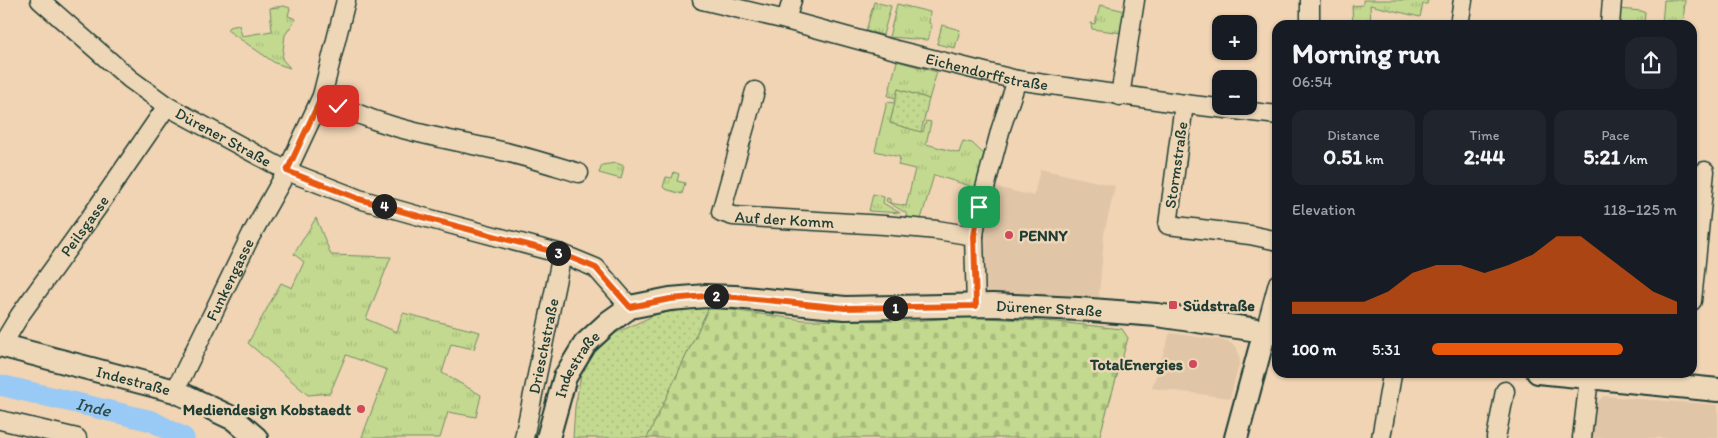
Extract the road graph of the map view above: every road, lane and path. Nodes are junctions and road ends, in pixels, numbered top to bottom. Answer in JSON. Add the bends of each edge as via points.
{"nodes":[{"id":1,"x":40,"y":0,"type":"edge"},
{"id":2,"x":346,"y":0,"type":"edge"},
{"id":3,"x":702,"y":0,"type":"edge"},
{"id":4,"x":792,"y":0,"type":"edge"},
{"id":5,"x":1135,"y":0,"type":"edge"},
{"id":6,"x":1310,"y":0,"type":"edge"},
{"id":7,"x":1463,"y":0,"type":"edge"},
{"id":8,"x":1612,"y":0,"type":"edge"},
{"id":9,"x":786,"y":20,"type":"junction"},
{"id":10,"x":1310,"y":20,"type":"edge"},
{"id":11,"x":1460,"y":20,"type":"edge"},
{"id":12,"x":1610,"y":20,"type":"edge"},
{"id":13,"x":1018,"y":80,"type":"junction"},
{"id":14,"x":754,"y":91,"type":"dead end"},
{"id":15,"x":322,"y":96,"type":"junction"},
{"id":16,"x":1120,"y":96,"type":"junction"},
{"id":17,"x":1184,"y":104,"type":"junction"},
{"id":18,"x":167,"y":106,"type":"junction"},
{"id":19,"x":1272,"y":114,"type":"edge"},
{"id":20,"x":287,"y":171,"type":"junction"},
{"id":21,"x":1705,"y":171,"type":"edge"},
{"id":22,"x":579,"y":173,"type":"dead end"},
{"id":23,"x":974,"y":236,"type":"junction"},
{"id":24,"x":1272,"y":240,"type":"edge"},
{"id":25,"x":1697,"y":251,"type":"edge"},
{"id":26,"x":562,"y":254,"type":"junction"},
{"id":27,"x":976,"y":306,"type":"junction"},
{"id":28,"x":630,"y":307,"type":"junction"},
{"id":29,"x":1271,"y":332,"type":"edge"},
{"id":30,"x":1,"y":346,"type":"edge"},
{"id":31,"x":1391,"y":378,"type":"edge"},
{"id":32,"x":1589,"y":378,"type":"joint"},
{"id":33,"x":1718,"y":390,"type":"edge"},
{"id":34,"x":175,"y":391,"type":"junction"},
{"id":35,"x":1505,"y":391,"type":"dead end"},
{"id":36,"x":0,"y":420,"type":"edge"},
{"id":37,"x":77,"y":438,"type":"edge"},
{"id":38,"x":256,"y":438,"type":"edge"},
{"id":39,"x":524,"y":438,"type":"edge"},
{"id":40,"x":548,"y":438,"type":"edge"},
{"id":41,"x":1236,"y":438,"type":"edge"},
{"id":42,"x":1381,"y":438,"type":"edge"},
{"id":43,"x":1496,"y":438,"type":"edge"},
{"id":44,"x":1582,"y":438,"type":"edge"}],
"edges":[{"from":1,"to":18,"type":"street","name":"Dürener Straße","via":[[130,79]]},
{"from":2,"to":15,"type":"street","name":"Funkengasse"},
{"from":3,"to":9,"type":"street","name":"Eichendorffstraße"},
{"from":4,"to":9,"type":"street"},
{"from":5,"to":16,"type":"street"},
{"from":6,"to":10,"type":"street"},
{"from":7,"to":11,"type":"street"},
{"from":8,"to":12,"type":"street"},
{"from":9,"to":13,"type":"street","name":"Eichendorffstraße"},
{"from":13,"to":16,"type":"street","name":"Eichendorffstraße"},
{"from":13,"to":23,"type":"street","via":[[1001,128]]},
{"from":14,"to":23,"type":"street","name":"Auf der Komm","via":[[721,212],[733,216],[937,230]]},
{"from":15,"to":20,"type":"street","name":"Funkengasse"},
{"from":15,"to":22,"type":"street","via":[[379,122],[434,138],[499,150]]},
{"from":16,"to":17,"type":"street","name":"Eichendorffstraße"},
{"from":17,"to":19,"type":"street","name":"Eichendorffstraße"},
{"from":17,"to":24,"type":"street","name":"Stormstraße","via":[[1168,225]]},
{"from":18,"to":20,"type":"street","name":"Dürener Straße"},
{"from":18,"to":30,"type":"street","name":"Peilsgasse"},
{"from":20,"to":26,"type":"street","name":"Dürener Straße","via":[[359,199]]},
{"from":20,"to":34,"type":"street","name":"Funkengasse","via":[[250,238]]},
{"from":21,"to":25,"type":"street"},
{"from":23,"to":27,"type":"street"},
{"from":26,"to":28,"type":"street","name":"Dürener Straße","via":[[596,268]]},
{"from":26,"to":39,"type":"street","name":"Drieschstraße"},
{"from":27,"to":28,"type":"main road","name":"Dürener Straße","via":[[845,308],[706,296]]},
{"from":27,"to":29,"type":"main road","name":"Dürener Straße","via":[[1149,314]]},
{"from":28,"to":40,"type":"main road","name":"Indestraße","via":[[585,344],[569,370]]},
{"from":29,"to":41,"type":"main road"},
{"from":30,"to":34,"type":"main road","name":"Indestraße"},
{"from":31,"to":42,"type":"street"},
{"from":32,"to":33,"type":"main road"},
{"from":32,"to":44,"type":"street"},
{"from":34,"to":38,"type":"main road","name":"Indestraße","via":[[234,419]]},
{"from":35,"to":43,"type":"street"},
{"from":36,"to":37,"type":"street"}]}
